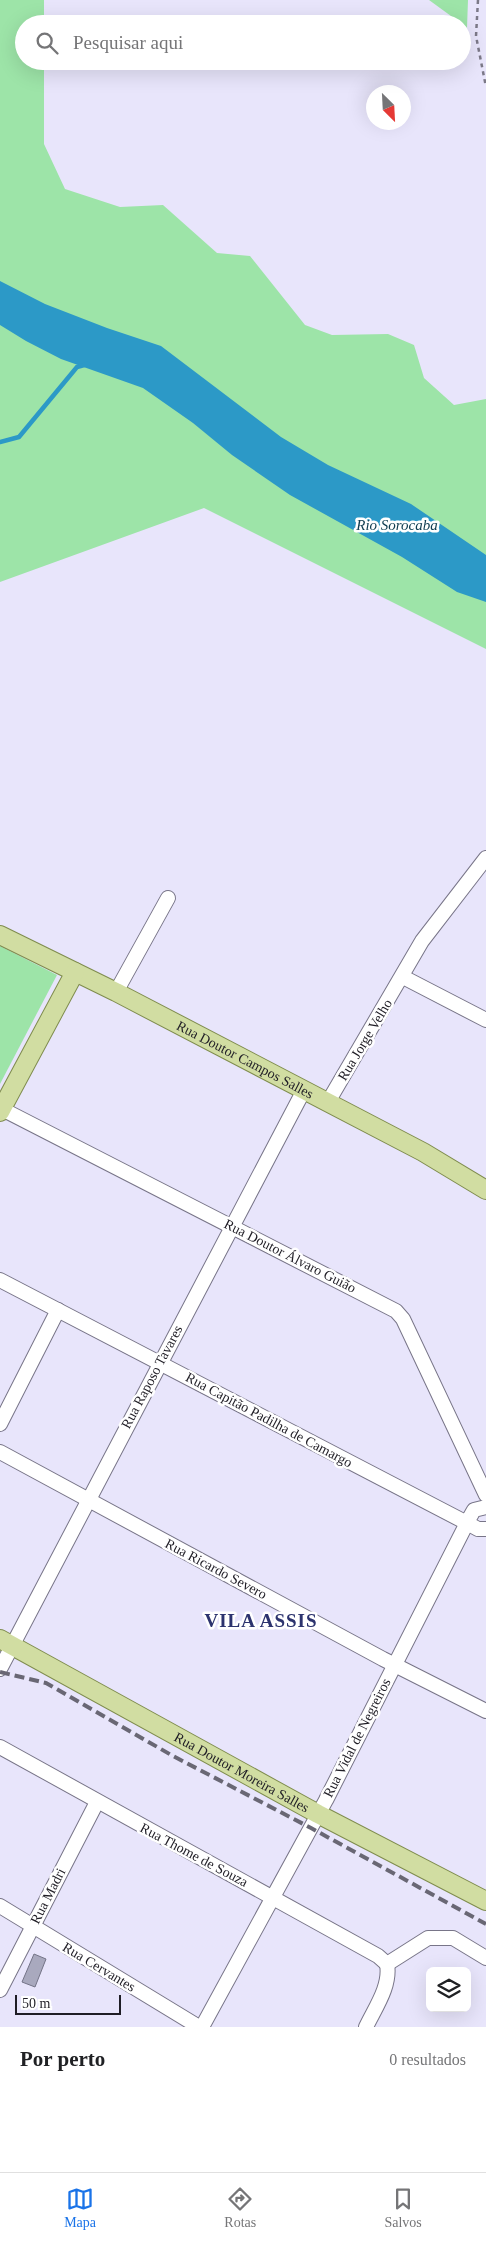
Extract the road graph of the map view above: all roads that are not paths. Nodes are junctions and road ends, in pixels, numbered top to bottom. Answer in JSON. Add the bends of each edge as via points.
{"nodes":[{"id":1,"x":486,"y":858,"type":"edge"},
{"id":2,"x":168,"y":898,"type":"dead end"},
{"id":3,"x":0,"y":935,"type":"edge"},
{"id":4,"x":75,"y":972,"type":"junction"},
{"id":5,"x":402,"y":977,"type":"junction"},
{"id":6,"x":116,"y":992,"type":"junction"},
{"id":7,"x":486,"y":1020,"type":"edge"},
{"id":8,"x":304,"y":1090,"type":"junction"},
{"id":9,"x":328,"y":1102,"type":"junction"},
{"id":10,"x":0,"y":1110,"type":"edge"},
{"id":11,"x":486,"y":1190,"type":"edge"},
{"id":12,"x":232,"y":1227,"type":"junction"},
{"id":13,"x":0,"y":1280,"type":"edge"},
{"id":14,"x":58,"y":1310,"type":"junction"},
{"id":15,"x":159,"y":1363,"type":"junction"},
{"id":16,"x":0,"y":1424,"type":"edge"},
{"id":17,"x":0,"y":1452,"type":"edge"},
{"id":18,"x":486,"y":1495,"type":"edge"},
{"id":19,"x":88,"y":1499,"type":"junction"},
{"id":20,"x":486,"y":1507,"type":"edge"},
{"id":21,"x":467,"y":1524,"type":"junction"},
{"id":22,"x":486,"y":1529,"type":"edge"},
{"id":23,"x":6,"y":1641,"type":"edge"},
{"id":24,"x":34,"y":1656,"type":"junction"},
{"id":25,"x":394,"y":1665,"type":"junction"},
{"id":26,"x":1,"y":1667,"type":"edge"},
{"id":27,"x":486,"y":1711,"type":"edge"},
{"id":28,"x":0,"y":1748,"type":"edge"},
{"id":29,"x":96,"y":1802,"type":"junction"},
{"id":30,"x":318,"y":1814,"type":"junction"},
{"id":31,"x":273,"y":1898,"type":"junction"},
{"id":32,"x":486,"y":1901,"type":"edge"},
{"id":33,"x":0,"y":1906,"type":"edge"},
{"id":34,"x":32,"y":1927,"type":"junction"},
{"id":35,"x":486,"y":1958,"type":"edge"},
{"id":36,"x":387,"y":1964,"type":"junction"},
{"id":37,"x":0,"y":1990,"type":"edge"},
{"id":38,"x":200,"y":2027,"type":"edge"},
{"id":39,"x":366,"y":2027,"type":"edge"}],
"edges":[{"from":1,"to":5,"type":"street","name":"Rua Jorge Velho","via":[[422,941]]},
{"from":2,"to":6,"type":"street"},
{"from":3,"to":4,"type":"main road","name":"Rua Doutor Campos Salles"},
{"from":4,"to":6,"type":"main road","name":"Rua Doutor Campos Salles"},
{"from":4,"to":10,"type":"main road"},
{"from":5,"to":7,"type":"street"},
{"from":5,"to":9,"type":"street","name":"Rua Jorge Velho"},
{"from":6,"to":8,"type":"main road","name":"Rua Doutor Campos Salles"},
{"from":8,"to":9,"type":"main road","name":"Rua Doutor Campos Salles"},
{"from":8,"to":12,"type":"street","name":"Rua Raposo Tavares"},
{"from":9,"to":11,"type":"main road","name":"Rua Doutor Campos Salles","via":[[423,1152]]},
{"from":10,"to":12,"type":"street","name":"Rua Doutor Álvaro Guião"},
{"from":12,"to":15,"type":"street","name":"Rua Raposo Tavares"},
{"from":12,"to":18,"type":"street","name":"Rua Doutor Álvaro Guião","via":[[400,1315]]},
{"from":13,"to":14,"type":"street","name":"Rua Capitão Padilha de Camargo"},
{"from":14,"to":15,"type":"street","name":"Rua Capitão Padilha de Camargo"},
{"from":14,"to":16,"type":"street"},
{"from":15,"to":19,"type":"street","name":"Rua Raposo Tavares"},
{"from":15,"to":21,"type":"street","name":"Rua Capitão Padilha de Camargo"},
{"from":17,"to":19,"type":"street","name":"Rua Ricardo Severo"},
{"from":19,"to":23,"type":"street","name":"Rua Raposo Tavares"},
{"from":19,"to":25,"type":"street","name":"Rua Ricardo Severo"},
{"from":20,"to":21,"type":"street","name":"Rua Vidal de Negreiros","via":[[474,1510]]},
{"from":21,"to":22,"type":"street","name":"Rua Capitão Padilha de Camargo"},
{"from":21,"to":25,"type":"street","name":"Rua Vidal de Negreiros"},
{"from":23,"to":24,"type":"main road","name":"Rua Doutor Moreira Salles"},
{"from":23,"to":26,"type":"street","name":"Rua Raposo Tavares"},
{"from":24,"to":26,"type":"street","name":"Rua Raposo Tavares","via":[[14,1657]]},
{"from":24,"to":30,"type":"main road","name":"Rua Doutor Moreira Salles"},
{"from":25,"to":27,"type":"street","name":"Rua Ricardo Severo"},
{"from":25,"to":30,"type":"street","name":"Rua Vidal de Negreiros"},
{"from":28,"to":29,"type":"street","name":"Rua Thome de Souza"},
{"from":29,"to":31,"type":"street","name":"Rua Thome de Souza"},
{"from":29,"to":34,"type":"street","name":"Rua Madri"},
{"from":30,"to":31,"type":"street","name":"Rua Vidal de Negreiros"},
{"from":30,"to":32,"type":"main road","name":"Rua Doutor Moreira Salles"},
{"from":31,"to":36,"type":"street","name":"Rua Thome de Souza"},
{"from":31,"to":38,"type":"street","name":"Rua Vidal de Negreiros"},
{"from":33,"to":34,"type":"street","name":"Rua Cervantes"},
{"from":34,"to":37,"type":"street","name":"Rua Madri"},
{"from":34,"to":38,"type":"street","name":"Rua Cervantes"},
{"from":35,"to":36,"type":"street","via":[[454,1938],[428,1938]]},
{"from":36,"to":39,"type":"street","via":[[386,1985]]}]}
